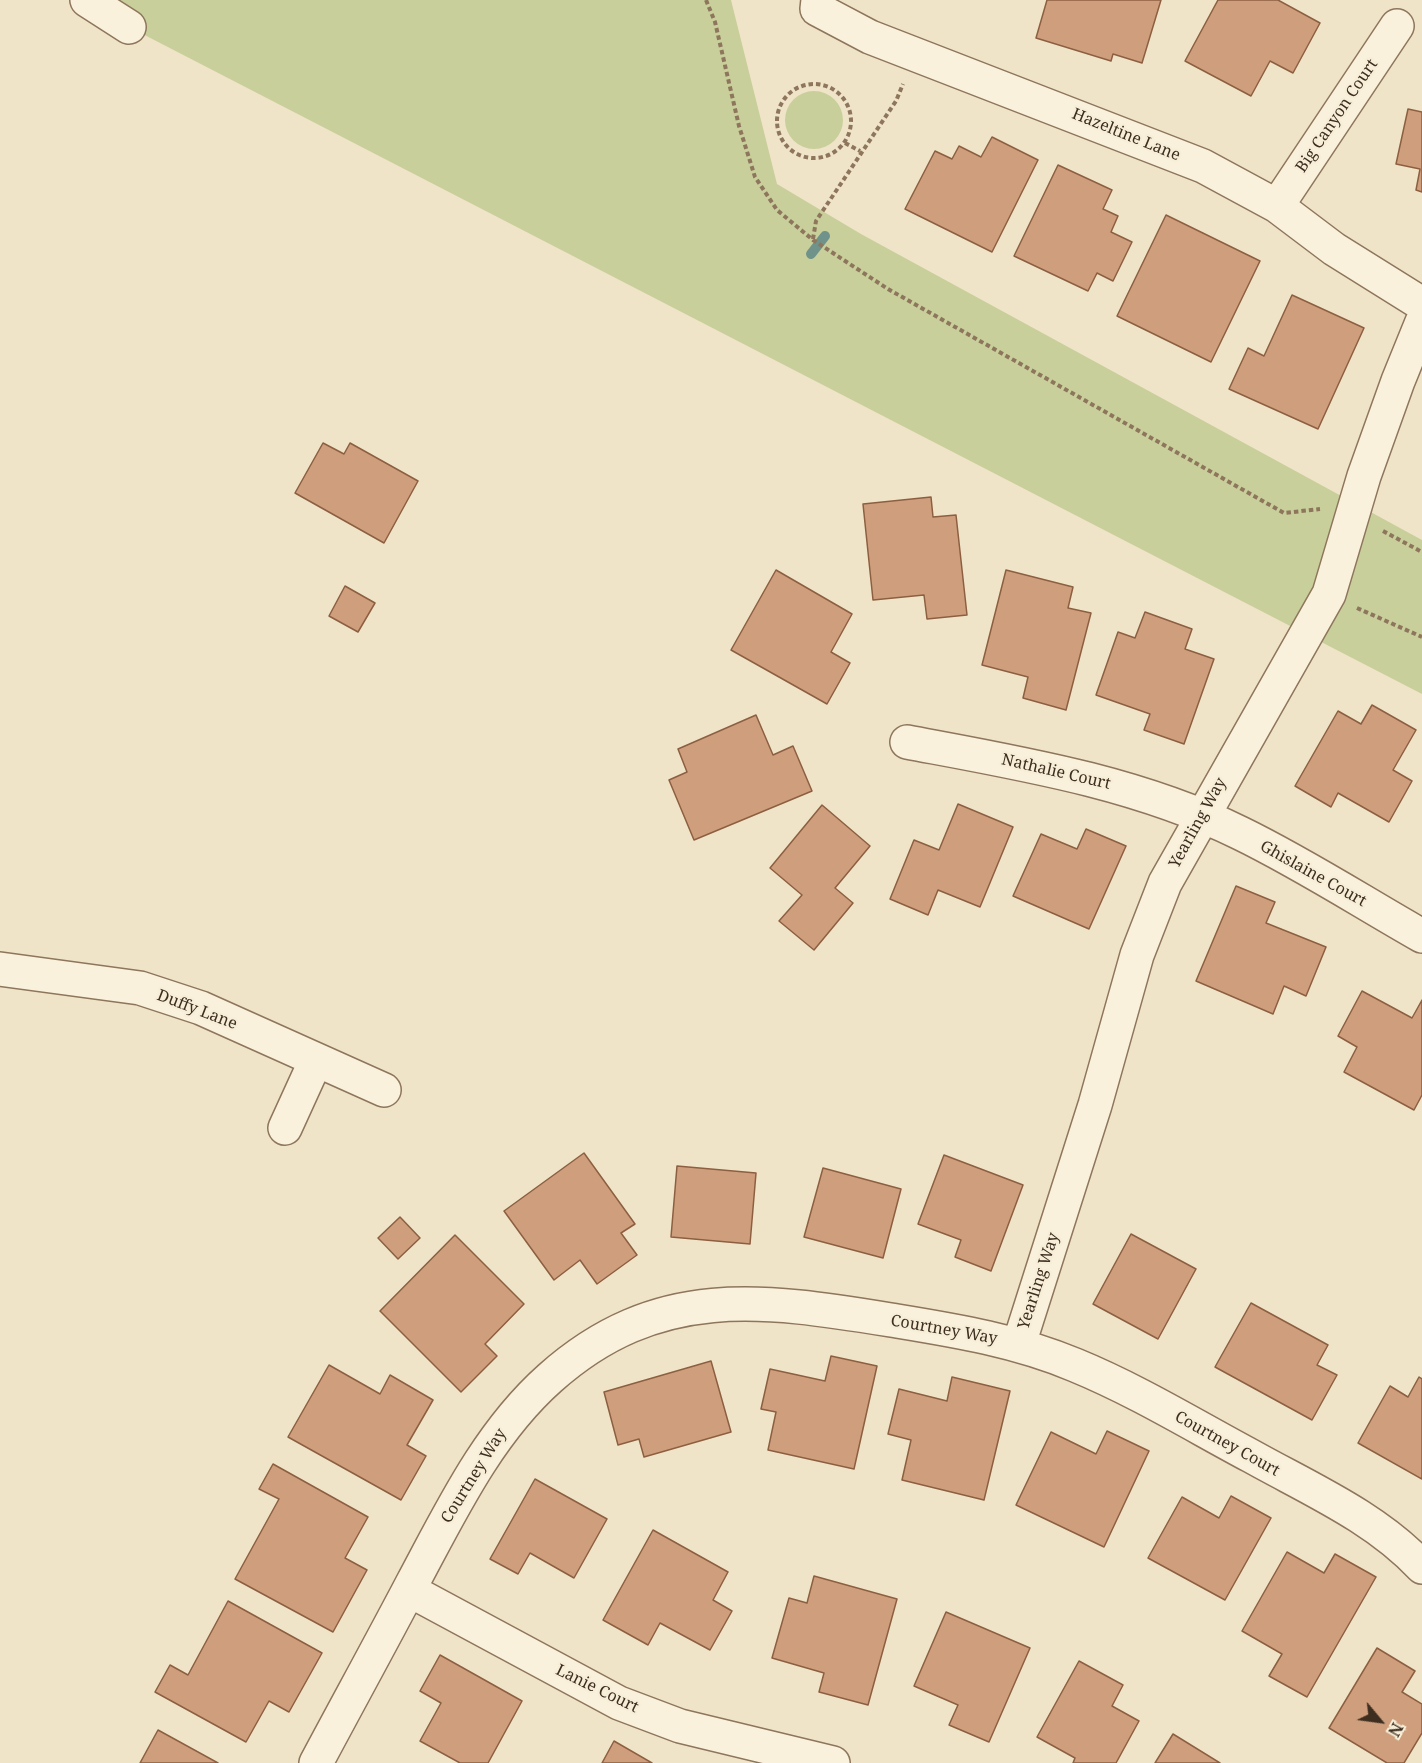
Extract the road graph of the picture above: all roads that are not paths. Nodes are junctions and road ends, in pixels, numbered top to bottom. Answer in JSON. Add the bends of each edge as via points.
{"nodes":[{"id":1,"x":87,"y":0,"type":"edge"},
{"id":2,"x":819,"y":0,"type":"edge"},
{"id":3,"x":1397,"y":26,"type":"dead end"},
{"id":4,"x":129,"y":27,"type":"dead end"},
{"id":5,"x":1277,"y":206,"type":"junction"},
{"id":6,"x":1422,"y":304,"type":"edge"},
{"id":7,"x":1422,"y":322,"type":"edge"},
{"id":8,"x":907,"y":742,"type":"dead end"},
{"id":9,"x":1201,"y":817,"type":"junction"},
{"id":10,"x":1422,"y":936,"type":"edge"},
{"id":11,"x":0,"y":969,"type":"edge"},
{"id":12,"x":316,"y":1059,"type":"junction"},
{"id":13,"x":384,"y":1089,"type":"dead end"},
{"id":14,"x":285,"y":1128,"type":"dead end"},
{"id":15,"x":1019,"y":1344,"type":"junction"},
{"id":16,"x":1422,"y":1567,"type":"edge"},
{"id":17,"x":409,"y":1590,"type":"junction"},
{"id":18,"x":316,"y":1763,"type":"edge"},
{"id":19,"x":833,"y":1763,"type":"edge"}],
"edges":[{"from":1,"to":4,"type":"street"},
{"from":2,"to":5,"type":"street","name":"Hazeltine Lane","via":[[817,9],[870,37],[1203,166]]},
{"from":3,"to":5,"type":"street","name":"Big Canyon Court"},
{"from":5,"to":6,"type":"street","name":"Hazeltine Lane","via":[[1334,249]]},
{"from":7,"to":9,"type":"street","name":"Yearling Way","via":[[1398,381],[1329,594]]},
{"from":8,"to":9,"type":"street","name":"Nathalie Court","via":[[1003,759],[1126,789]]},
{"from":9,"to":10,"type":"street","name":"Ghislaine Court","via":[[1239,833]]},
{"from":9,"to":15,"type":"street","name":"Yearling Way","via":[[1165,883],[1137,955],[1095,1105]]},
{"from":11,"to":12,"type":"street","name":"Duffy Lane","via":[[140,988],[201,1008]]},
{"from":12,"to":13,"type":"street","name":"Duffy Lane"},
{"from":12,"to":14,"type":"street"},
{"from":15,"to":16,"type":"street","name":"Courtney Court","via":[[1133,1392],[1351,1511],[1402,1546]]},
{"from":15,"to":17,"type":"street","name":"Courtney Way","via":[[797,1305],[724,1303],[681,1308],[638,1323],[604,1340],[551,1377],[513,1415],[484,1455]]},
{"from":17,"to":18,"type":"street","name":"Courtney Way"},
{"from":17,"to":19,"type":"street","name":"Lanie Court","via":[[619,1703],[680,1726]]}]}
